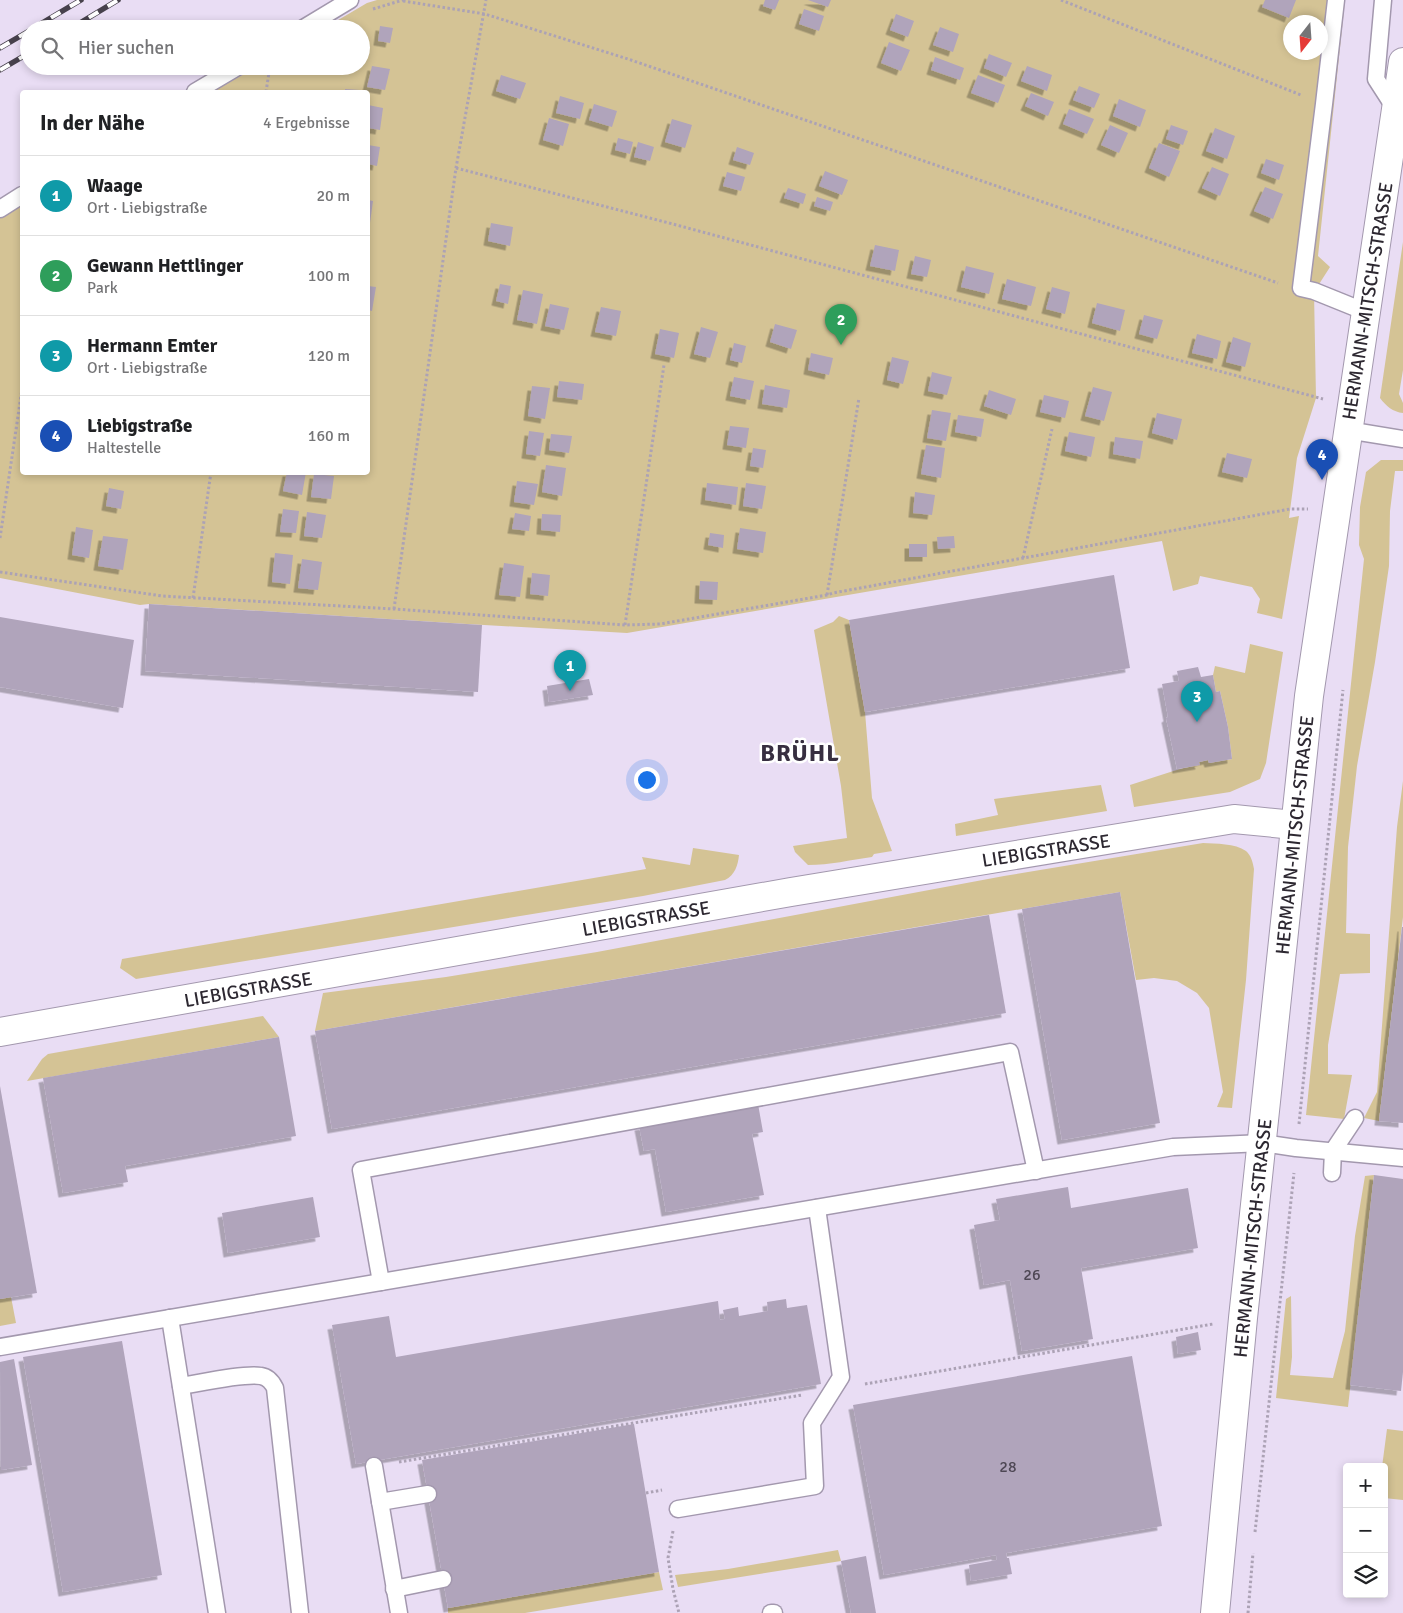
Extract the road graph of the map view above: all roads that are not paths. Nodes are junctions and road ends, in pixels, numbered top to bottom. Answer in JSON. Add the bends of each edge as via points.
{"nodes":[{"id":1,"x":350,"y":0,"type":"edge"},
{"id":2,"x":1336,"y":0,"type":"edge"},
{"id":3,"x":1382,"y":0,"type":"edge"},
{"id":4,"x":317,"y":20,"type":"edge"},
{"id":5,"x":1403,"y":62,"type":"edge"},
{"id":6,"x":224,"y":75,"type":"edge"},
{"id":7,"x":198,"y":90,"type":"edge"},
{"id":8,"x":1396,"y":110,"type":"junction"},
{"id":9,"x":20,"y":196,"type":"edge"},
{"id":10,"x":0,"y":209,"type":"edge"},
{"id":11,"x":1366,"y":312,"type":"junction"},
{"id":12,"x":1349,"y":417,"type":"junction"},
{"id":13,"x":1403,"y":439,"type":"edge"},
{"id":14,"x":1294,"y":825,"type":"junction"},
{"id":15,"x":0,"y":1032,"type":"edge"},
{"id":16,"x":1355,"y":1118,"type":"dead end"},
{"id":17,"x":1263,"y":1143,"type":"junction"},
{"id":18,"x":1333,"y":1151,"type":"junction"},
{"id":19,"x":1403,"y":1158,"type":"edge"},
{"id":20,"x":1036,"y":1171,"type":"junction"},
{"id":21,"x":1332,"y":1174,"type":"dead end"},
{"id":22,"x":817,"y":1208,"type":"junction"},
{"id":23,"x":381,"y":1282,"type":"junction"},
{"id":24,"x":170,"y":1318,"type":"junction"},
{"id":25,"x":0,"y":1346,"type":"edge"},
{"id":26,"x":181,"y":1386,"type":"junction"},
{"id":27,"x":382,"y":1465,"type":"road end"},
{"id":28,"x":428,"y":1494,"type":"dead end"},
{"id":29,"x":380,"y":1502,"type":"junction"},
{"id":30,"x":678,"y":1509,"type":"road end"},
{"id":31,"x":443,"y":1579,"type":"dead end"},
{"id":32,"x":394,"y":1589,"type":"junction"},
{"id":33,"x":216,"y":1613,"type":"edge"},
{"id":34,"x":300,"y":1613,"type":"edge"},
{"id":35,"x":399,"y":1613,"type":"edge"},
{"id":36,"x":1215,"y":1613,"type":"edge"}],
"edges":[{"from":1,"to":4,"type":"lane"},
{"from":2,"to":11,"type":"lane","via":[[1301,288]]},
{"from":3,"to":8,"type":"lane","via":[[1376,79]]},
{"from":5,"to":8,"type":"street","name":"HERMANN-MITSCH-STRASSE"},
{"from":6,"to":7,"type":"lane"},
{"from":8,"to":11,"type":"street","name":"HERMANN-MITSCH-STRASSE"},
{"from":9,"to":10,"type":"lane"},
{"from":11,"to":12,"type":"street","name":"HERMANN-MITSCH-STRASSE"},
{"from":12,"to":13,"type":"lane"},
{"from":12,"to":14,"type":"street","name":"HERMANN-MITSCH-STRASSE","via":[[1316,640]]},
{"from":14,"to":15,"type":"street","name":"LIEBIGSTRASSE","via":[[1234,819],[801,891]]},
{"from":14,"to":17,"type":"street","name":"HERMANN-MITSCH-STRASSE"},
{"from":16,"to":18,"type":"lane"},
{"from":17,"to":18,"type":"lane"},
{"from":17,"to":20,"type":"lane","via":[[1173,1147]]},
{"from":17,"to":36,"type":"street","name":"HERMANN-MITSCH-STRASSE"},
{"from":18,"to":19,"type":"lane"},
{"from":18,"to":21,"type":"lane"},
{"from":20,"to":22,"type":"lane"},
{"from":20,"to":23,"type":"lane","via":[[1010,1052],[361,1170]]},
{"from":22,"to":23,"type":"lane"},
{"from":22,"to":30,"type":"lane","via":[[841,1377],[812,1423],[815,1486]]},
{"from":23,"to":24,"type":"lane"},
{"from":24,"to":25,"type":"lane"},
{"from":24,"to":26,"type":"lane"},
{"from":26,"to":33,"type":"lane"},
{"from":26,"to":34,"type":"lane","via":[[262,1376],[275,1388]]},
{"from":27,"to":29,"type":"lane"},
{"from":28,"to":29,"type":"lane"},
{"from":29,"to":32,"type":"lane"},
{"from":31,"to":32,"type":"lane"},
{"from":32,"to":35,"type":"lane"}]}
